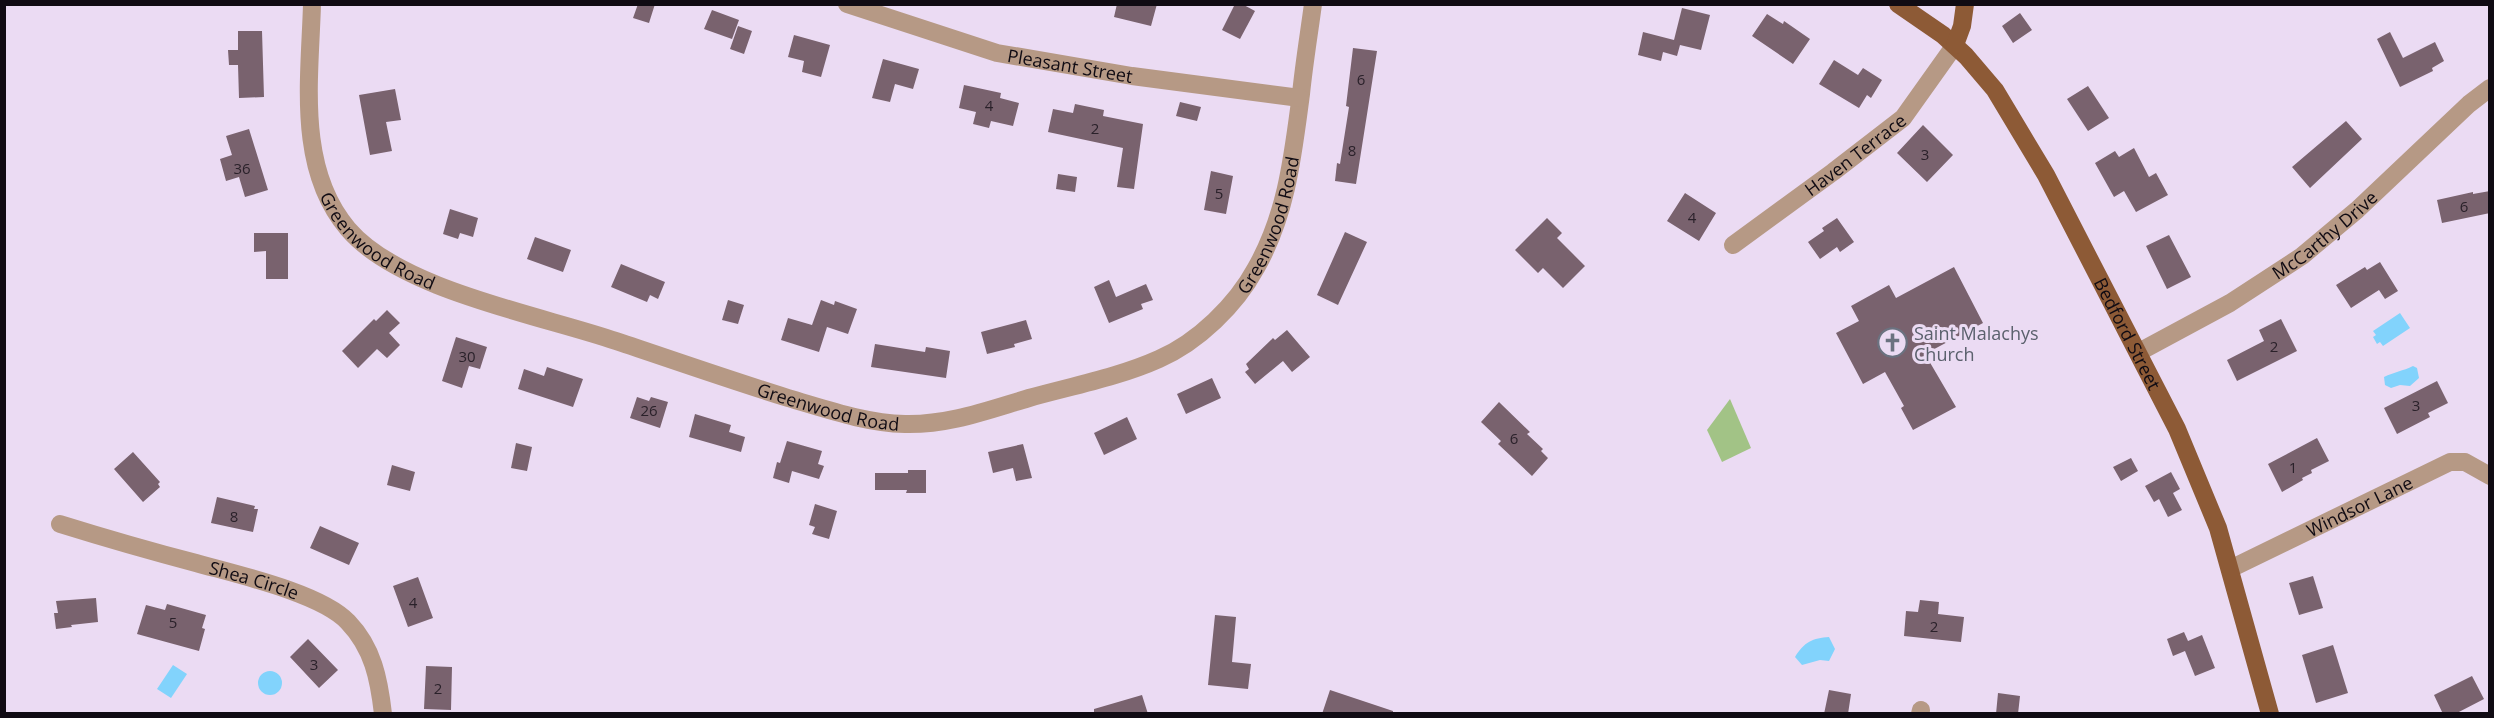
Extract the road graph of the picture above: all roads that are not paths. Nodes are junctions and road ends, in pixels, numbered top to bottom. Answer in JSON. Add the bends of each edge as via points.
{"nodes":[{"id":1,"x":312,"y":4,"type":"edge"},
{"id":2,"x":847,"y":4,"type":"edge"},
{"id":3,"x":1313,"y":4,"type":"edge"},
{"id":4,"x":1898,"y":4,"type":"edge"},
{"id":5,"x":1965,"y":4,"type":"edge"},
{"id":6,"x":1955,"y":45,"type":"junction"},
{"id":7,"x":2490,"y":88,"type":"edge"},
{"id":8,"x":1300,"y":98,"type":"junction"},
{"id":9,"x":1732,"y":245,"type":"dead end"},
{"id":10,"x":2139,"y":352,"type":"junction"},
{"id":11,"x":2490,"y":476,"type":"edge"},
{"id":12,"x":60,"y":524,"type":"dead end"},
{"id":13,"x":2230,"y":569,"type":"junction"},
{"id":14,"x":383,"y":714,"type":"edge"},
{"id":15,"x":2270,"y":714,"type":"edge"}],
"edges":[{"from":1,"to":8,"type":"street","name":"Greenwood Road","via":[[309,125],[320,175],[329,202],[349,230],[372,252],[396,267],[459,293],[847,416],[904,424],[966,418],[1110,375],[1161,358],[1213,324],[1257,267],[1275,228],[1288,182]]},
{"from":2,"to":8,"type":"street","name":"Pleasant Street","via":[[997,53]]},
{"from":3,"to":8,"type":"street","name":"Greenwood Road"},
{"from":4,"to":6,"type":"main road","name":"Bedford Street"},
{"from":5,"to":6,"type":"main road"},
{"from":6,"to":9,"type":"street","name":"Haven Terrace","via":[[1903,118]]},
{"from":6,"to":10,"type":"main road","name":"Bedford Street","via":[[2011,115]]},
{"from":7,"to":10,"type":"street","name":"McCarthy Drive","via":[[2302,256],[2230,303]]},
{"from":10,"to":13,"type":"main road","name":"Bedford Street","via":[[2177,429],[2218,528]]},
{"from":11,"to":13,"type":"street","name":"Windsor Lane","via":[[2465,462],[2450,462]]},
{"from":12,"to":14,"type":"street","name":"Shea Circle","via":[[258,580],[323,603],[347,620],[360,636],[378,679]]},
{"from":13,"to":15,"type":"main road","name":"Bedford Street"}]}
